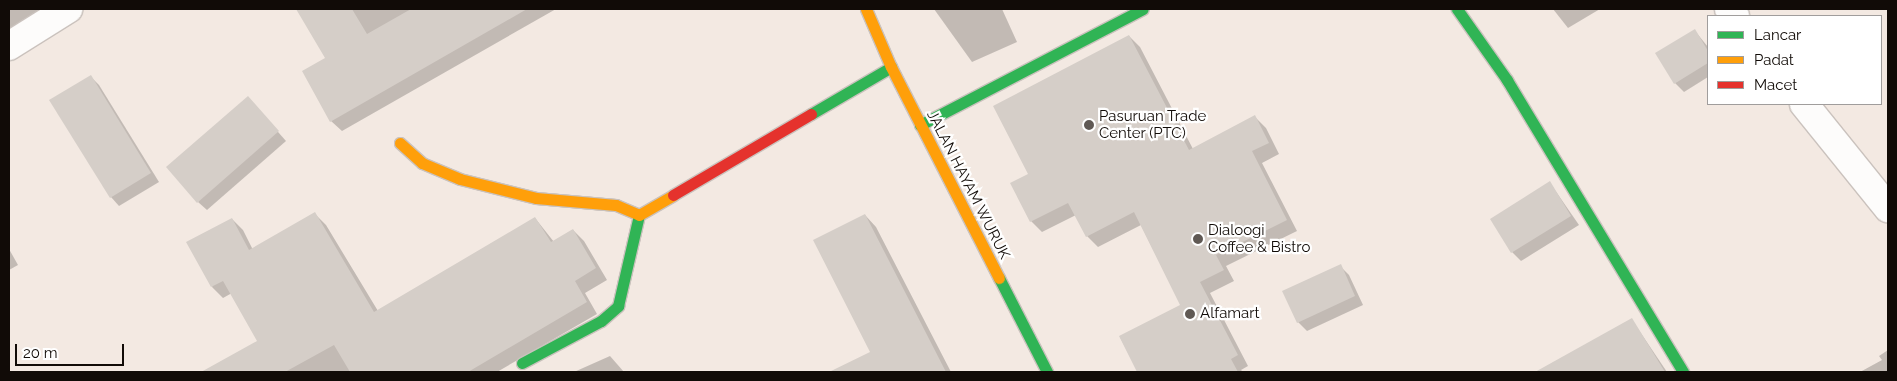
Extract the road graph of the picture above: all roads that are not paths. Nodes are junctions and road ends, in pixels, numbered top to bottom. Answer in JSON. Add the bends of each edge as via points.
{"nodes":[{"id":1,"x":68,"y":9,"type":"edge"},
{"id":2,"x":866,"y":9,"type":"edge"},
{"id":3,"x":1143,"y":9,"type":"edge"},
{"id":4,"x":1457,"y":9,"type":"edge"},
{"id":5,"x":9,"y":46,"type":"edge"},
{"id":6,"x":891,"y":67,"type":"junction"},
{"id":7,"x":1805,"y":105,"type":"edge"},
{"id":8,"x":920,"y":124,"type":"junction"},
{"id":9,"x":400,"y":143,"type":"dead end"},
{"id":10,"x":1888,"y":208,"type":"edge"},
{"id":11,"x":639,"y":215,"type":"junction"},
{"id":12,"x":522,"y":363,"type":"dead end"},
{"id":13,"x":1046,"y":372,"type":"edge"},
{"id":14,"x":1683,"y":372,"type":"edge"}],
"edges":[{"from":1,"to":5,"type":"street"},
{"from":2,"to":6,"type":"street","name":"JALAN HAYAM WURUK"},
{"from":3,"to":8,"type":"street"},
{"from":4,"to":14,"type":"street","via":[[1507,80]]},
{"from":6,"to":8,"type":"street","name":"JALAN HAYAM WURUK"},
{"from":6,"to":11,"type":"street"},
{"from":7,"to":10,"type":"street"},
{"from":8,"to":13,"type":"street","name":"JALAN HAYAM WURUK"},
{"from":9,"to":11,"type":"street","via":[[422,163],[460,179],[536,198],[616,206]]},
{"from":11,"to":12,"type":"street","via":[[618,306],[601,321]]}]}
